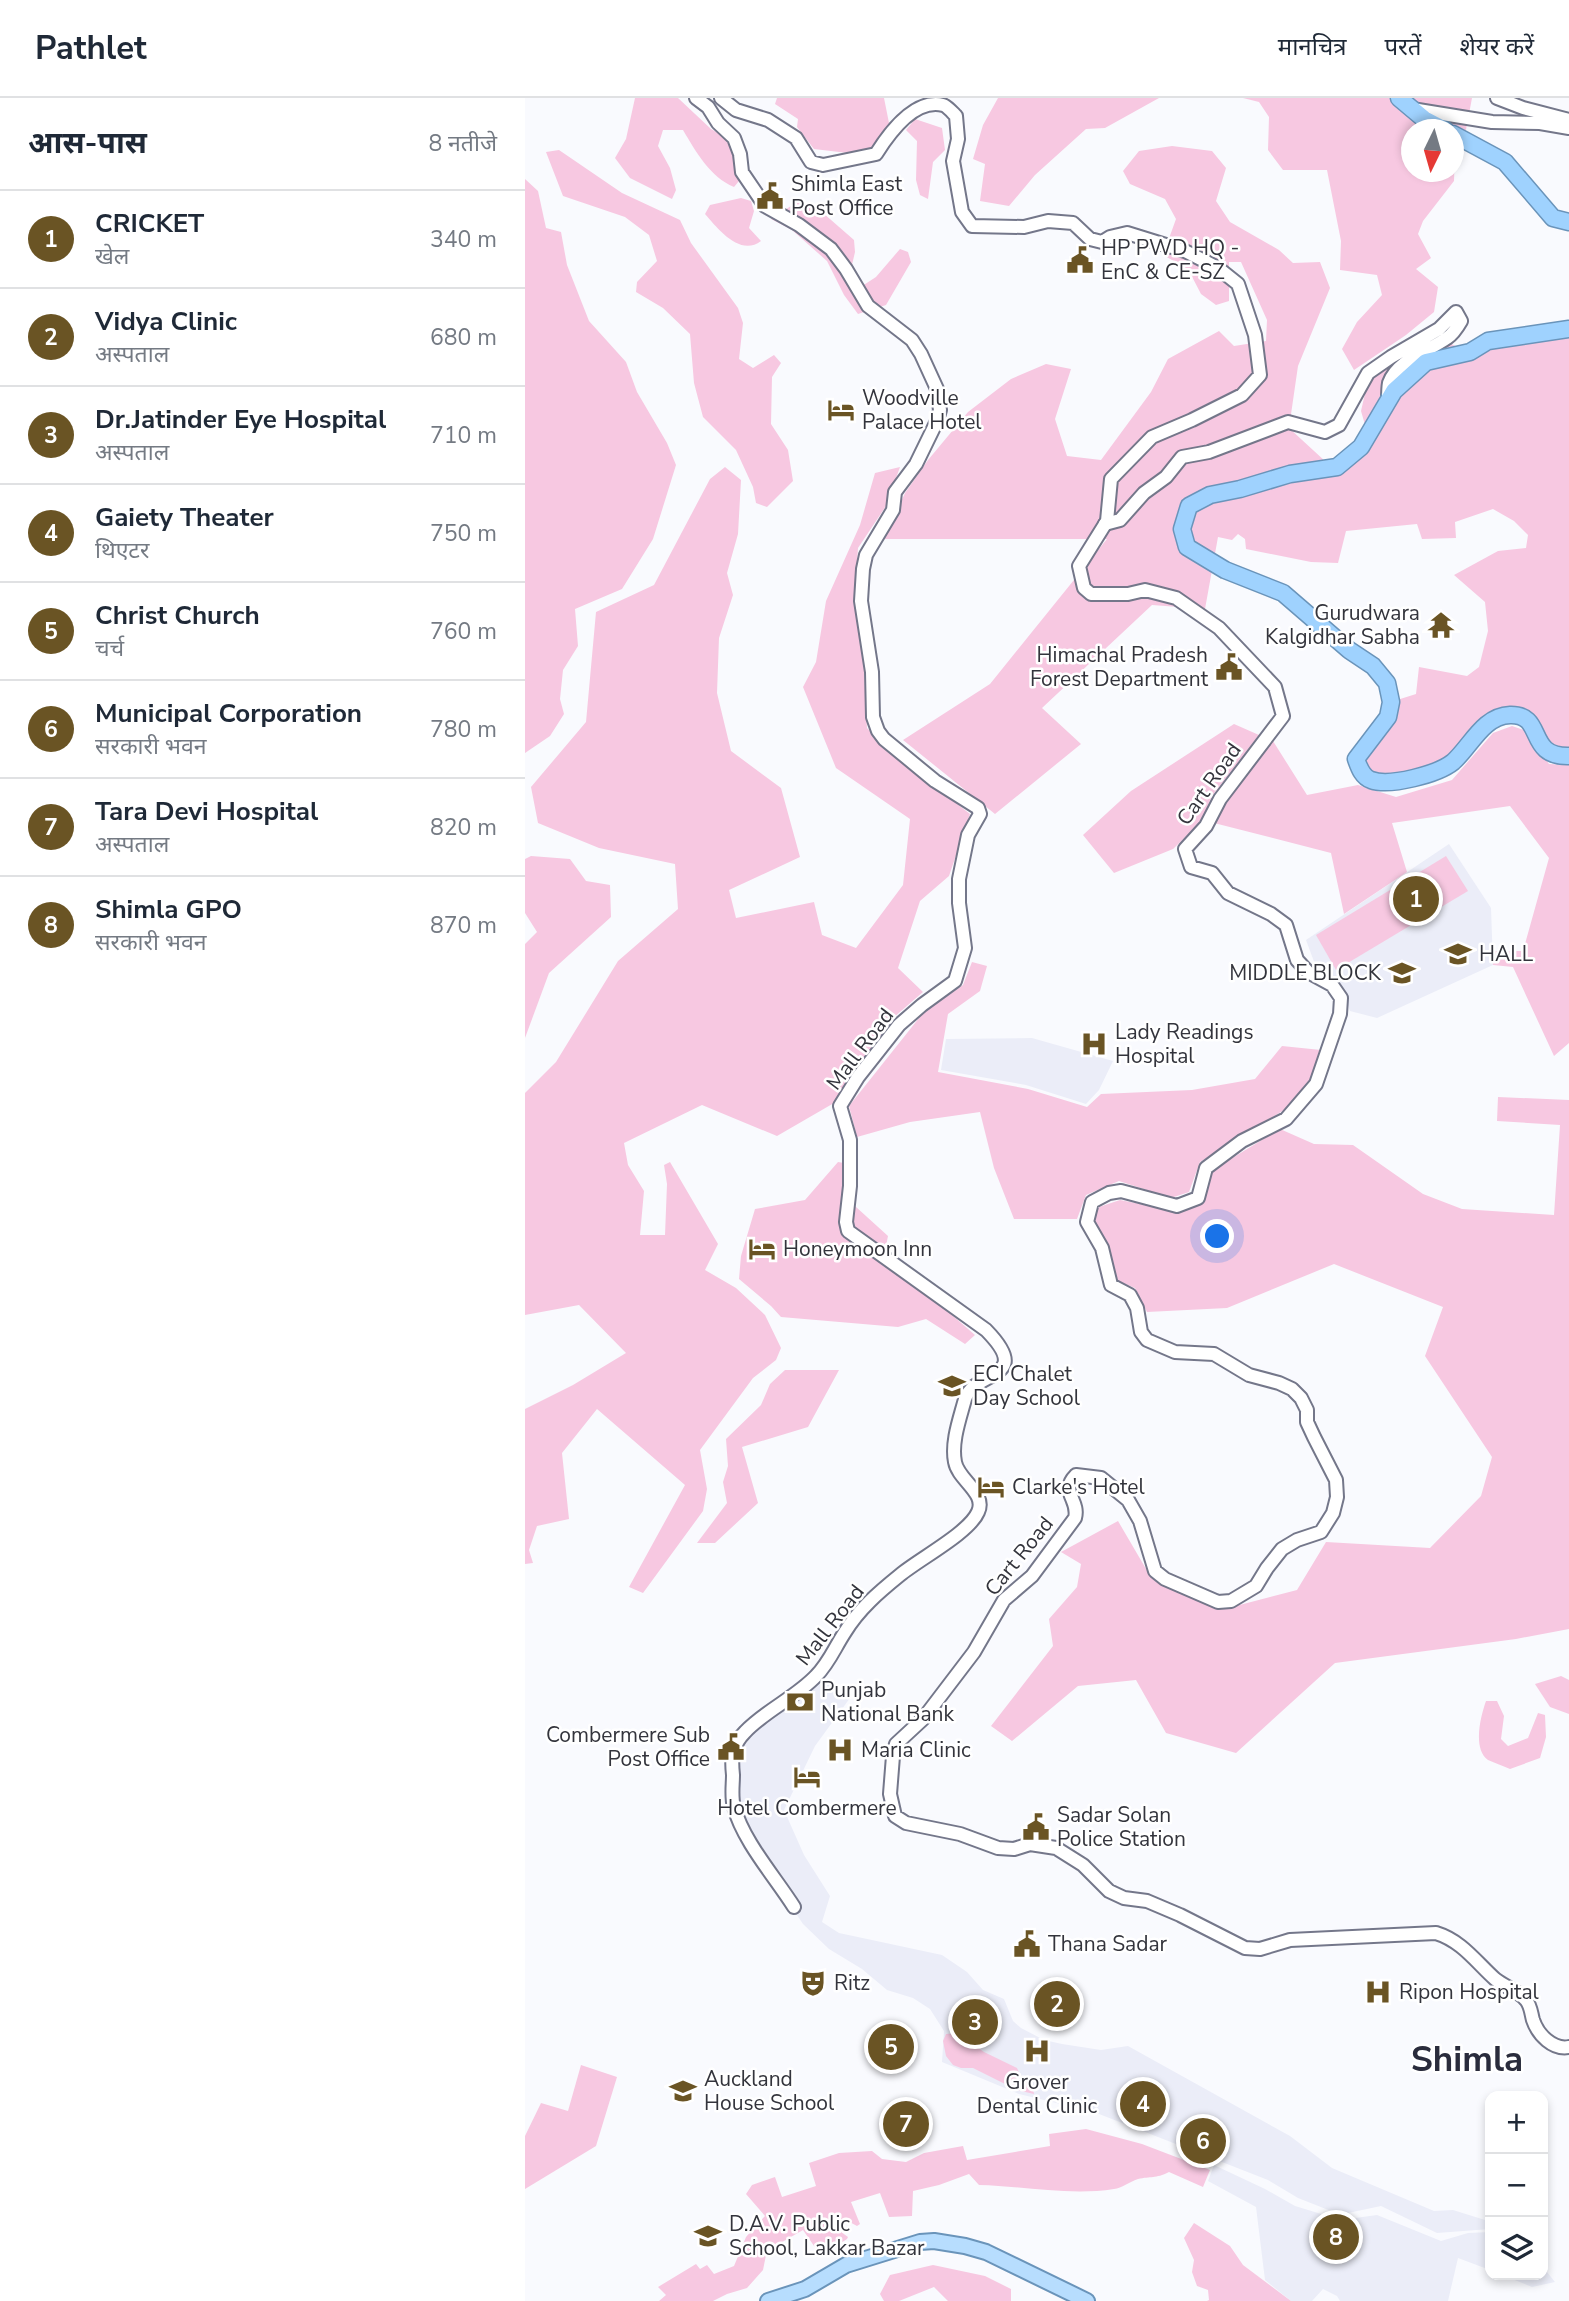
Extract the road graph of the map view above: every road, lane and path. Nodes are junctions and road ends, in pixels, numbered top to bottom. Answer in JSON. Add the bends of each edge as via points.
{"nodes":[{"id":1,"x":696,"y":98,"type":"edge"},
{"id":2,"x":721,"y":98,"type":"edge"},
{"id":3,"x":1399,"y":98,"type":"edge"},
{"id":4,"x":1497,"y":98,"type":"edge"},
{"id":5,"x":1412,"y":109,"type":"junction"},
{"id":6,"x":1424,"y":119,"type":"edge"},
{"id":7,"x":1569,"y":120,"type":"edge"},
{"id":8,"x":1569,"y":128,"type":"edge"},
{"id":9,"x":1464,"y":139,"type":"edge"},
{"id":10,"x":1569,"y":222,"type":"edge"},
{"id":11,"x":1569,"y":329,"type":"edge"},
{"id":12,"x":1388,"y":401,"type":"junction"},
{"id":13,"x":1105,"y":524,"type":"junction"},
{"id":14,"x":1569,"y":756,"type":"edge"},
{"id":15,"x":794,"y":1906,"type":"dead end"},
{"id":16,"x":1569,"y":2048,"type":"edge"},
{"id":17,"x":768,"y":2301,"type":"edge"},
{"id":18,"x":1087,"y":2301,"type":"edge"}],
"edges":[{"from":1,"to":15,"type":"main road","name":"Mall Road","via":[[733,138],[742,173],[765,206],[831,249],[867,306],[912,340],[937,388],[937,421],[916,464],[895,492],[893,510],[866,555],[860,601],[878,731],[980,814],[968,835],[959,879],[965,947],[955,981],[899,1025],[840,1106],[850,1140],[848,1231],[986,1330],[1005,1354],[997,1375],[968,1392],[959,1420],[955,1464],[980,1499],[980,1510],[949,1541],[874,1595],[824,1668],[735,1743],[731,1758],[733,1806],[746,1836]]},
{"from":2,"to":13,"type":"main road","name":"Cart Road","via":[[736,110],[768,120],[796,138],[811,162],[823,165],[876,154],[907,113],[929,103],[944,105],[956,116],[958,139],[953,161],[962,212],[972,226],[1024,228],[1048,221],[1073,223],[1090,239],[1101,242],[1127,233],[1185,251],[1238,284],[1255,335],[1260,375],[1242,395],[1152,437],[1111,480]]},
{"from":3,"to":5,"type":"highway"},
{"from":4,"to":7,"type":"main road"},
{"from":5,"to":6,"type":"highway"},
{"from":5,"to":8,"type":"main road"},
{"from":9,"to":10,"type":"highway","via":[[1505,162],[1553,218]]},
{"from":11,"to":12,"type":"highway","via":[[1489,341],[1470,352],[1426,362]]},
{"from":12,"to":13,"type":"main road","name":"Cart Road","via":[[1389,382],[1423,350],[1454,332],[1461,321],[1456,312],[1440,329],[1368,373],[1339,425],[1325,432],[1288,422],[1209,452],[1182,457],[1120,520]]},
{"from":12,"to":14,"type":"highway","via":[[1361,447],[1337,467],[1210,495],[1189,506],[1182,529],[1187,547],[1225,570],[1283,593],[1373,666],[1387,683],[1388,717],[1356,759],[1369,780],[1383,782],[1437,772],[1489,723],[1506,715],[1522,715],[1531,722],[1544,750]]},
{"from":13,"to":16,"type":"main road","name":"Cart Road","via":[[1079,566],[1084,588],[1091,594],[1145,590],[1176,598],[1219,628],[1275,687],[1283,716],[1185,849],[1191,867],[1212,873],[1228,893],[1286,925],[1297,960],[1332,985],[1341,998],[1341,1014],[1316,1084],[1286,1119],[1242,1141],[1206,1168],[1198,1198],[1177,1206],[1121,1191],[1109,1193],[1092,1202],[1087,1222],[1102,1248],[1111,1286],[1130,1295],[1147,1340],[1175,1352],[1214,1354],[1249,1375],[1279,1382],[1301,1398],[1307,1422],[1336,1480],[1337,1497],[1321,1532],[1282,1549],[1256,1586],[1231,1601],[1218,1602],[1155,1571],[1140,1521],[1128,1500],[1101,1478],[1076,1475],[1068,1489],[1077,1511],[1075,1518],[1032,1576],[1005,1601],[974,1652],[923,1719],[896,1744],[890,1794],[895,1815],[906,1823],[969,1836],[998,1848],[1030,1844],[1056,1848],[1083,1865],[1109,1891],[1147,1901],[1245,1948],[1260,1949],[1290,1940],[1446,1936],[1524,1997],[1534,2023],[1548,2041]]},
{"from":17,"to":18,"type":"main road","via":[[806,2289],[846,2265],[934,2241],[986,2252]]}]}
